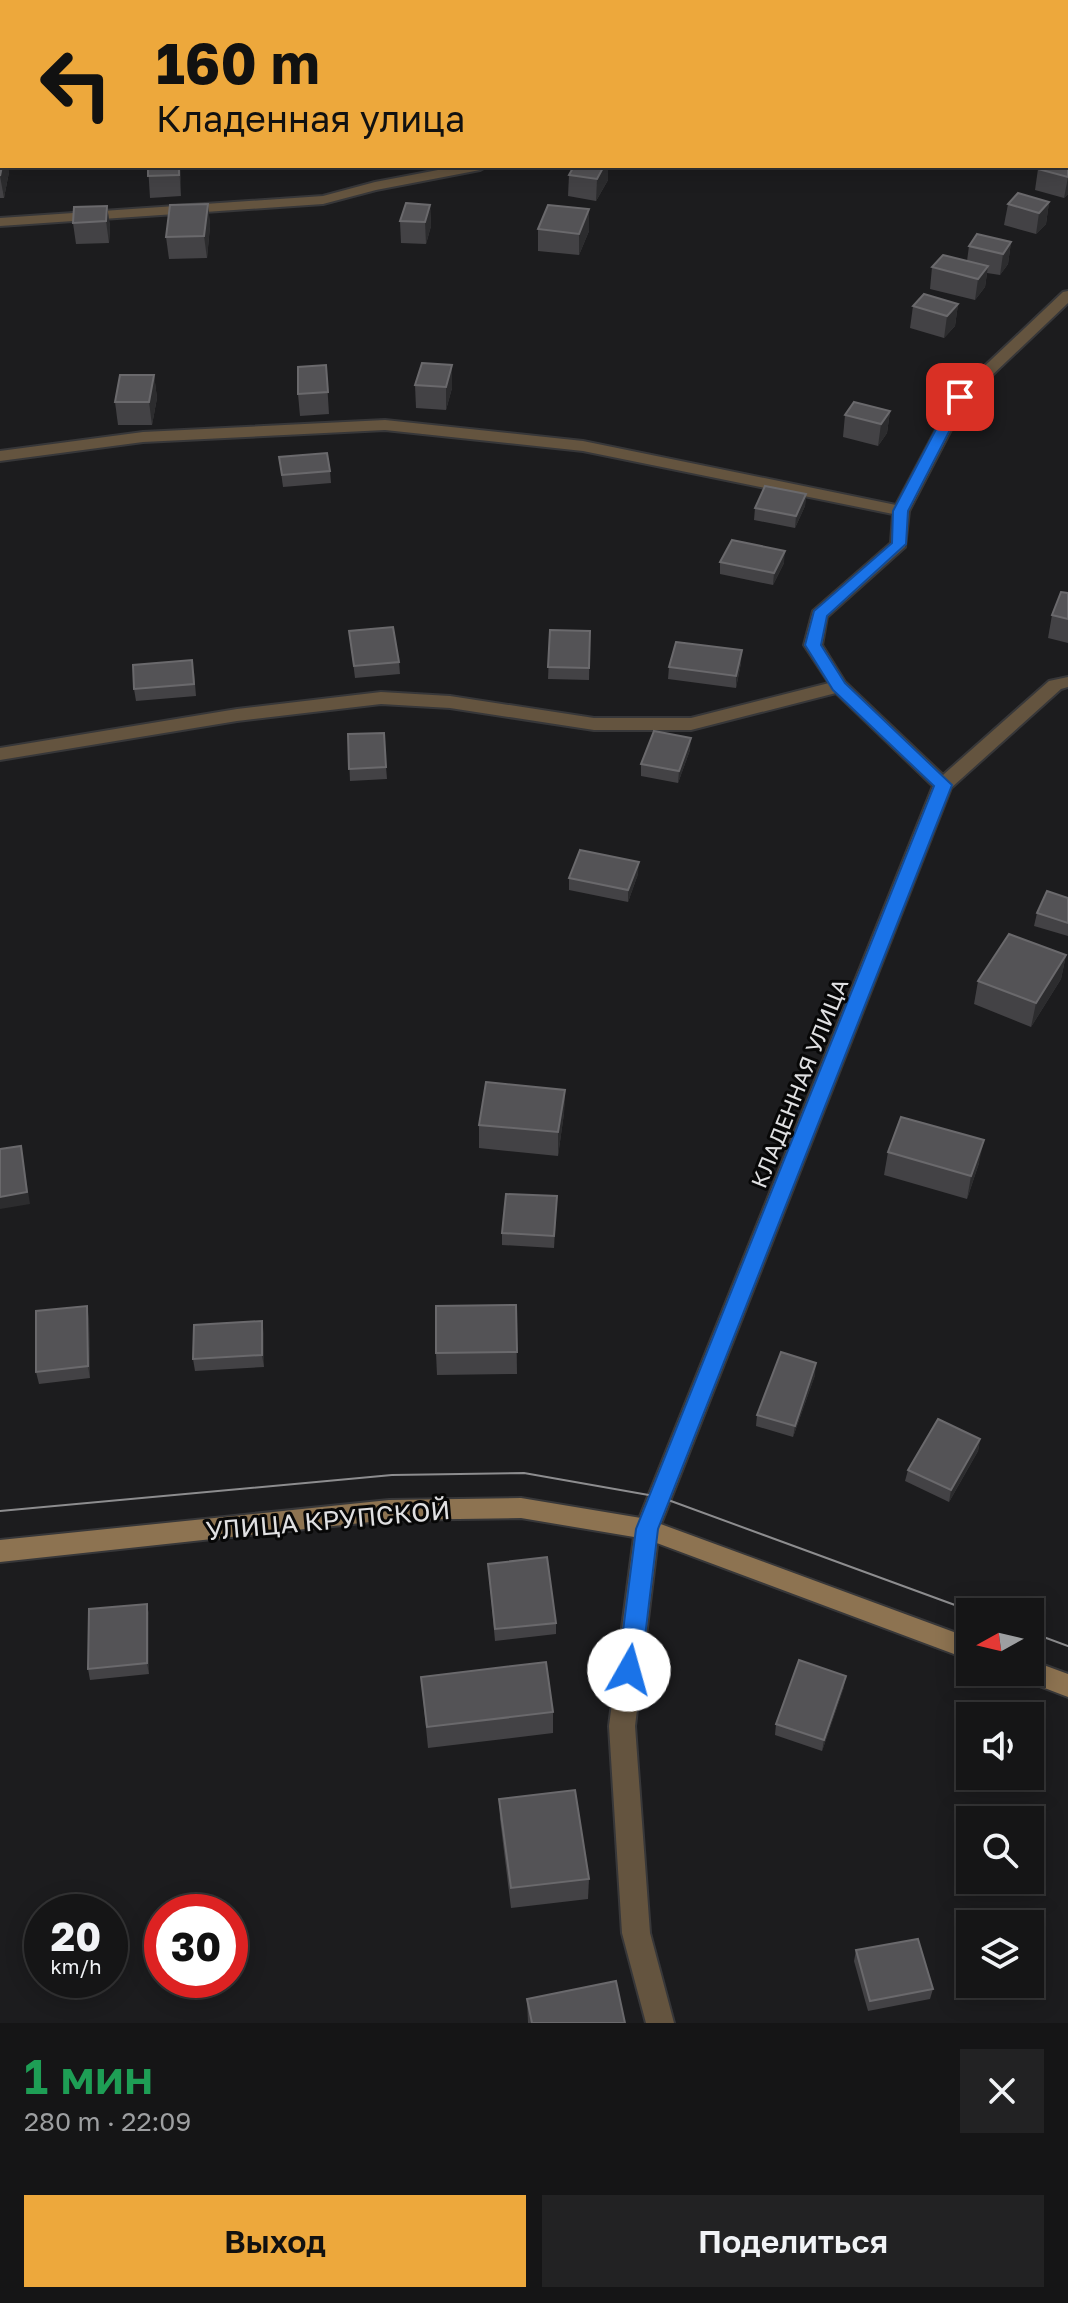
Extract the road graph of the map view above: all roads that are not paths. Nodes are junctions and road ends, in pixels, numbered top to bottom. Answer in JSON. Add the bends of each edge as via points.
{"nodes":[{"id":1,"x":470,"y":168,"type":"edge"},
{"id":2,"x":0,"y":222,"type":"edge"},
{"id":3,"x":1068,"y":295,"type":"edge"},
{"id":4,"x":0,"y":456,"type":"edge"},
{"id":5,"x":901,"y":511,"type":"junction"},
{"id":6,"x":1068,"y":682,"type":"edge"},
{"id":7,"x":839,"y":686,"type":"junction"},
{"id":8,"x":0,"y":754,"type":"edge"},
{"id":9,"x":943,"y":785,"type":"junction"},
{"id":10,"x":647,"y":1529,"type":"junction"},
{"id":11,"x":0,"y":1551,"type":"edge"},
{"id":12,"x":956,"y":1644,"type":"edge"},
{"id":13,"x":1044,"y":1677,"type":"edge"},
{"id":14,"x":1068,"y":1686,"type":"edge"},
{"id":15,"x":660,"y":2023,"type":"edge"}],
"edges":[{"from":1,"to":2,"type":"street","via":[[323,200]]},
{"from":3,"to":5,"type":"street","via":[[960,397]]},
{"from":4,"to":5,"type":"street","via":[[143,437],[385,425],[583,446]]},
{"from":5,"to":7,"type":"street","via":[[899,544],[819,615],[813,645]]},
{"from":6,"to":9,"type":"street","via":[[1055,685]]},
{"from":7,"to":8,"type":"street","via":[[691,724],[594,724],[450,702],[381,698],[237,715]]},
{"from":7,"to":9,"type":"street"},
{"from":9,"to":10,"type":"street","name":"КЛАДЕННАЯ УЛИЦА"},
{"from":10,"to":11,"type":"main road","name":"УЛИЦА КРУПСКОЙ","via":[[521,1508],[389,1510]]},
{"from":10,"to":12,"type":"main road","name":"УЛИЦА КРУПСКОЙ"},
{"from":10,"to":15,"type":"street","name":"КЛАДЕННАЯ УЛИЦА","via":[[622,1726],[636,1933]]},
{"from":13,"to":14,"type":"main road"}]}
